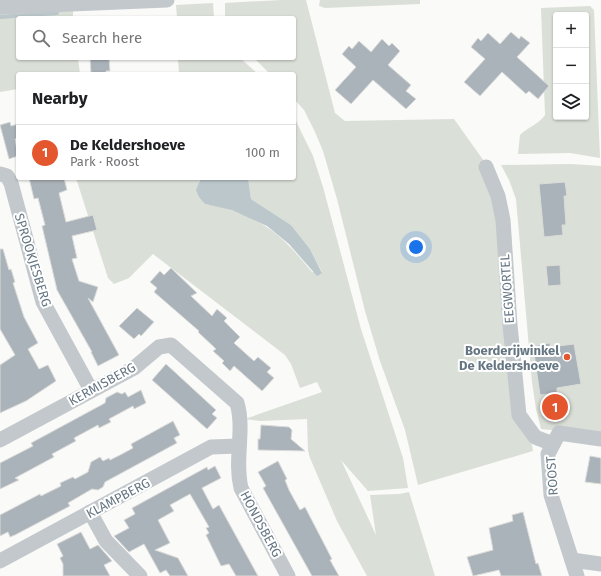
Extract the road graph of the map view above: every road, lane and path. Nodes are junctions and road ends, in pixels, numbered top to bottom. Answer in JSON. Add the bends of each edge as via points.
{"nodes":[{"id":1,"x":167,"y":0,"type":"edge"},
{"id":2,"x":0,"y":7,"type":"edge"},
{"id":3,"x":486,"y":168,"type":"dead end"},
{"id":4,"x":0,"y":174,"type":"edge"},
{"id":5,"x":91,"y":390,"type":"junction"},
{"id":6,"x":601,"y":439,"type":"edge"},
{"id":7,"x":0,"y":440,"type":"edge"},
{"id":8,"x":553,"y":444,"type":"junction"},
{"id":9,"x":239,"y":446,"type":"junction"},
{"id":10,"x":90,"y":512,"type":"junction"},
{"id":11,"x":572,"y":560,"type":"junction"},
{"id":12,"x":0,"y":561,"type":"edge"},
{"id":13,"x":601,"y":564,"type":"edge"},
{"id":14,"x":140,"y":576,"type":"edge"},
{"id":15,"x":288,"y":576,"type":"edge"},
{"id":16,"x":577,"y":576,"type":"edge"}],
"edges":[{"from":1,"to":2,"type":"street"},
{"from":3,"to":8,"type":"street","name":"EEGWORTEL","via":[[498,196],[503,220],[510,325],[520,415],[535,437]]},
{"from":4,"to":5,"type":"street","name":"SPROOKJESBERG","via":[[6,176],[11,184],[43,302]]},
{"from":5,"to":7,"type":"street","name":"KERMISBERG"},
{"from":5,"to":9,"type":"street","name":"KERMISBERG","via":[[134,368],[159,347],[171,345],[237,402],[240,414]]},
{"from":6,"to":8,"type":"street","name":"ROOST","via":[[559,433]]},
{"from":8,"to":11,"type":"street","name":"ROOST","via":[[548,454],[551,495]]},
{"from":9,"to":10,"type":"street","name":"KLAMPBERG","via":[[211,447]]},
{"from":9,"to":15,"type":"street","name":"HONDSBERG","via":[[238,476],[241,488]]},
{"from":10,"to":12,"type":"street","name":"KLAMPBERG"},
{"from":10,"to":14,"type":"street","via":[[106,541]]},
{"from":11,"to":13,"type":"street"},
{"from":11,"to":16,"type":"street","name":"ROOST"}]}
